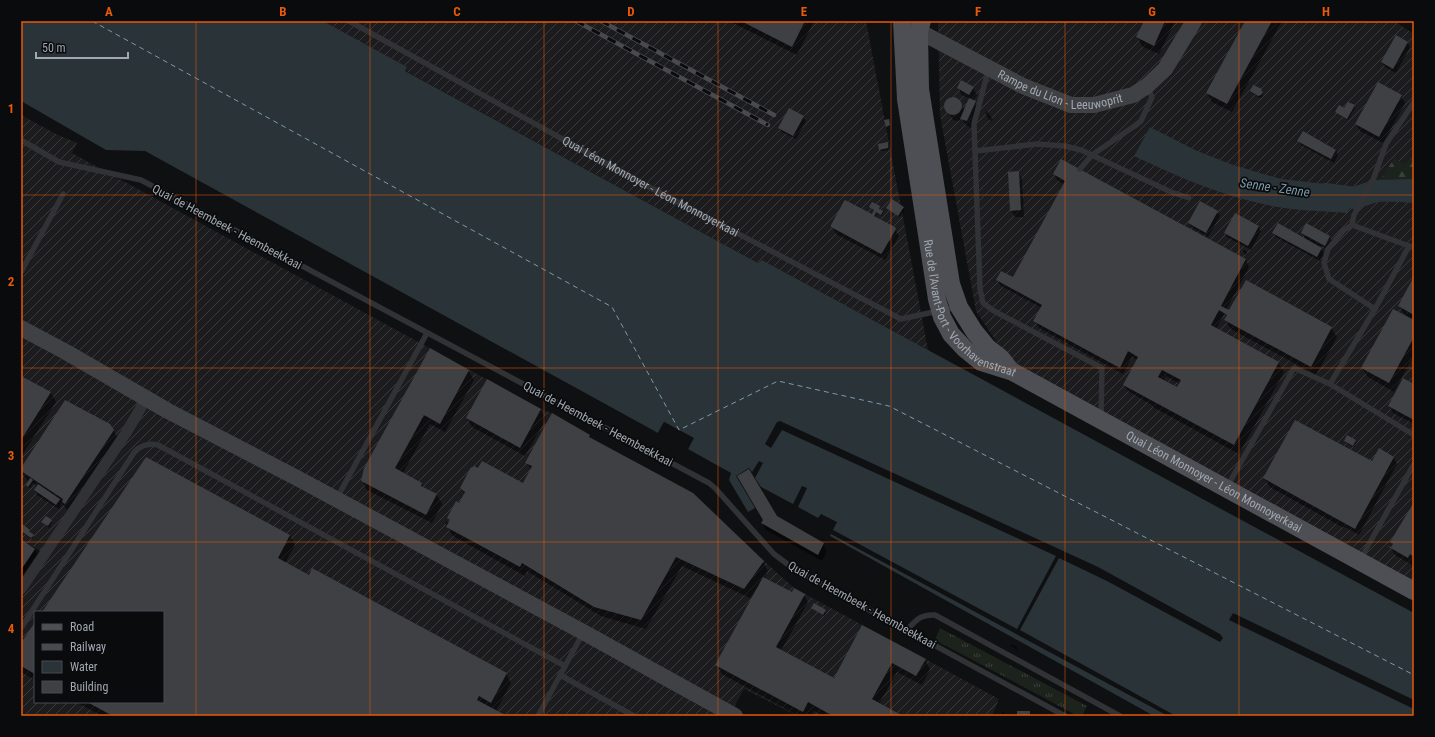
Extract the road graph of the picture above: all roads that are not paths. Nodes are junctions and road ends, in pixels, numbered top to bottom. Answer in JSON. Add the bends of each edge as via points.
{"nodes":[{"id":1,"x":350,"y":21,"type":"edge"},
{"id":2,"x":1194,"y":21,"type":"edge"},
{"id":3,"x":902,"y":22,"type":"edge"},
{"id":4,"x":921,"y":26,"type":"edge"},
{"id":5,"x":989,"y":68,"type":"junction"},
{"id":6,"x":1147,"y":86,"type":"junction"},
{"id":7,"x":1414,"y":102,"type":"edge"},
{"id":8,"x":21,"y":140,"type":"edge"},
{"id":9,"x":975,"y":151,"type":"junction"},
{"id":10,"x":1080,"y":169,"type":"dead end"},
{"id":11,"x":63,"y":194,"type":"dead end"},
{"id":12,"x":1189,"y":198,"type":"dead end"},
{"id":13,"x":1352,"y":225,"type":"junction"},
{"id":14,"x":1411,"y":247,"type":"edge"},
{"id":15,"x":21,"y":272,"type":"edge"},
{"id":16,"x":959,"y":307,"type":"junction"},
{"id":17,"x":940,"y":310,"type":"junction"},
{"id":18,"x":1375,"y":310,"type":"junction"},
{"id":19,"x":21,"y":328,"type":"edge"},
{"id":20,"x":427,"y":333,"type":"junction"},
{"id":21,"x":1013,"y":372,"type":"junction"},
{"id":22,"x":1330,"y":384,"type":"junction"},
{"id":23,"x":146,"y":399,"type":"junction"},
{"id":24,"x":1101,"y":420,"type":"junction"},
{"id":25,"x":1414,"y":435,"type":"edge"},
{"id":26,"x":1414,"y":464,"type":"edge"},
{"id":27,"x":1227,"y":489,"type":"junction"},
{"id":28,"x":336,"y":499,"type":"junction"},
{"id":29,"x":1360,"y":562,"type":"junction"},
{"id":30,"x":21,"y":589,"type":"edge"},
{"id":31,"x":1414,"y":591,"type":"edge"},
{"id":32,"x":21,"y":628,"type":"edge"},
{"id":33,"x":907,"y":630,"type":"junction"},
{"id":34,"x":583,"y":632,"type":"junction"},
{"id":35,"x":565,"y":666,"type":"junction"},
{"id":36,"x":560,"y":675,"type":"junction"},
{"id":37,"x":538,"y":716,"type":"edge"},
{"id":38,"x":634,"y":716,"type":"edge"},
{"id":39,"x":735,"y":716,"type":"edge"},
{"id":40,"x":1065,"y":716,"type":"edge"},
{"id":41,"x":1120,"y":716,"type":"edge"}],
"edges":[{"from":1,"to":17,"type":"lane","name":"Quai Léon Monnoyer - Léon Monnoyerkaai","via":[[649,187],[901,319]]},
{"from":2,"to":6,"type":"main road","name":"Rampe du Lion - Leeuwoprit","via":[[1164,69]]},
{"from":3,"to":4,"type":"main road","name":"Rampe du Lion - Leeuwoprit"},
{"from":3,"to":17,"type":"main road","name":"Rue de l'Avant-Port - Voorhavenstraat","via":[[906,99]]},
{"from":4,"to":5,"type":"main road","name":"Rampe du Lion - Leeuwoprit"},
{"from":4,"to":16,"type":"main road","name":"Rue de l'Avant-Port - Voorhavenstraat","via":[[920,89],[951,284]]},
{"from":5,"to":6,"type":"main road","name":"Rampe du Lion - Leeuwoprit","via":[[1023,86],[1071,105],[1094,105],[1120,99],[1133,95]]},
{"from":5,"to":9,"type":"lane","via":[[974,124]]},
{"from":6,"to":10,"type":"lane","bridge":true,"via":[[1152,97],[1141,121],[1092,155]]},
{"from":7,"to":13,"type":"lane","via":[[1386,144],[1373,180],[1354,215]]},
{"from":8,"to":20,"type":"lane","name":"Quai de Heembeek - Heembeekkaai","via":[[59,162],[140,180]]},
{"from":9,"to":12,"type":"lane","via":[[1037,144],[1065,146],[1082,150]]},
{"from":9,"to":24,"type":"lane","via":[[980,289],[983,303],[1102,368]]},
{"from":11,"to":15,"type":"lane"},
{"from":13,"to":14,"type":"lane"},
{"from":13,"to":18,"type":"lane","via":[[1344,230],[1328,249],[1324,263],[1329,279]]},
{"from":14,"to":18,"type":"lane"},
{"from":16,"to":17,"type":"lane","name":"Quai Léon Monnoyer - Léon Monnoyerkaai"},
{"from":16,"to":21,"type":"main road","name":"Rue de l'Avant-Port - Voorhavenstraat","via":[[974,331]]},
{"from":17,"to":21,"type":"main road","name":"Rue de l'Avant-Port - Voorhavenstraat","via":[[951,334],[965,349],[981,362]]},
{"from":18,"to":22,"type":"lane"},
{"from":19,"to":23,"type":"main road"},
{"from":20,"to":28,"type":"lane"},
{"from":20,"to":33,"type":"lane","name":"Quai de Heembeek - Heembeekkaai","via":[[709,483],[784,562]]},
{"from":21,"to":24,"type":"main road","name":"Quai Léon Monnoyer - Léon Monnoyerkaai"},
{"from":22,"to":25,"type":"lane"},
{"from":22,"to":27,"type":"lane","via":[[1294,368]]},
{"from":23,"to":28,"type":"main road"},
{"from":23,"to":30,"type":"street","via":[[130,427]]},
{"from":24,"to":27,"type":"main road","name":"Quai Léon Monnoyer - Léon Monnoyerkaai"},
{"from":26,"to":29,"type":"lane"},
{"from":27,"to":29,"type":"main road","name":"Quai Léon Monnoyer - Léon Monnoyerkaai"},
{"from":28,"to":34,"type":"main road"},
{"from":29,"to":31,"type":"main road","name":"Quai Léon Monnoyer - Léon Monnoyerkaai"},
{"from":32,"to":35,"type":"lane","via":[[135,451],[152,444]]},
{"from":33,"to":40,"type":"lane","name":"Quai de Heembeek - Heembeekkaai"},
{"from":33,"to":41,"type":"lane","via":[[926,614],[935,615]]},
{"from":34,"to":35,"type":"lane"},
{"from":34,"to":39,"type":"main road"},
{"from":35,"to":36,"type":"lane"},
{"from":36,"to":37,"type":"lane"},
{"from":36,"to":38,"type":"lane"}]}
